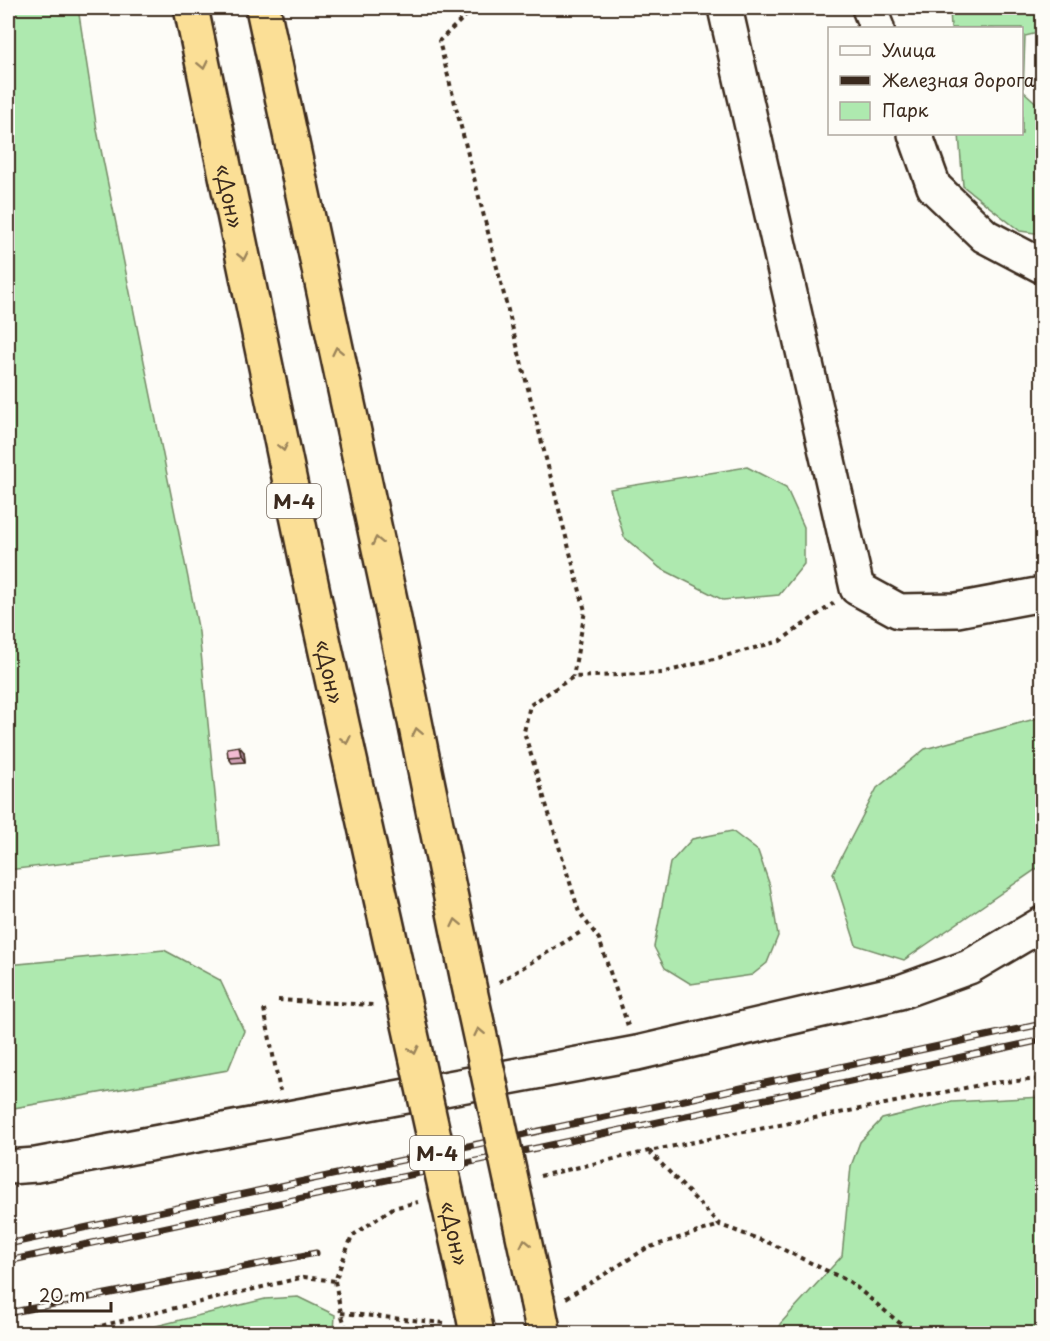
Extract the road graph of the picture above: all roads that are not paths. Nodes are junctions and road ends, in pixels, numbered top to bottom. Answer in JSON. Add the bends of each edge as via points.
{"nodes":[{"id":1,"x":191,"y":8,"type":"edge"},
{"id":2,"x":263,"y":8,"type":"edge"},
{"id":3,"x":725,"y":8,"type":"edge"},
{"id":4,"x":870,"y":8,"type":"edge"},
{"id":5,"x":877,"y":27,"type":"edge"},
{"id":6,"x":915,"y":135,"type":"edge"},
{"id":7,"x":1042,"y":266,"type":"edge"},
{"id":8,"x":1042,"y":594,"type":"edge"},
{"id":9,"x":1042,"y":924,"type":"edge"},
{"id":10,"x":8,"y":1167,"type":"edge"},
{"id":11,"x":465,"y":1323,"type":"edge"},
{"id":12,"x":544,"y":1334,"type":"edge"}],
"edges":[{"from":1,"to":11,"type":"highway","name":"«Дон»","number":"М-4","one_way":true,"bridge":true,"via":[[318,616],[387,999]]},
{"from":12,"to":2,"type":"highway","one_way":true,"bridge":true,"via":[[551,1299],[483,981],[389,597]]},
{"from":3,"to":8,"type":"street","via":[[857,588],[899,611],[957,610]]},
{"from":4,"to":5,"type":"street"},
{"from":6,"to":7,"type":"street","via":[[934,187],[985,236]]},
{"from":9,"to":10,"type":"street","via":[[969,967],[900,992],[637,1053],[36,1165]]}]}
